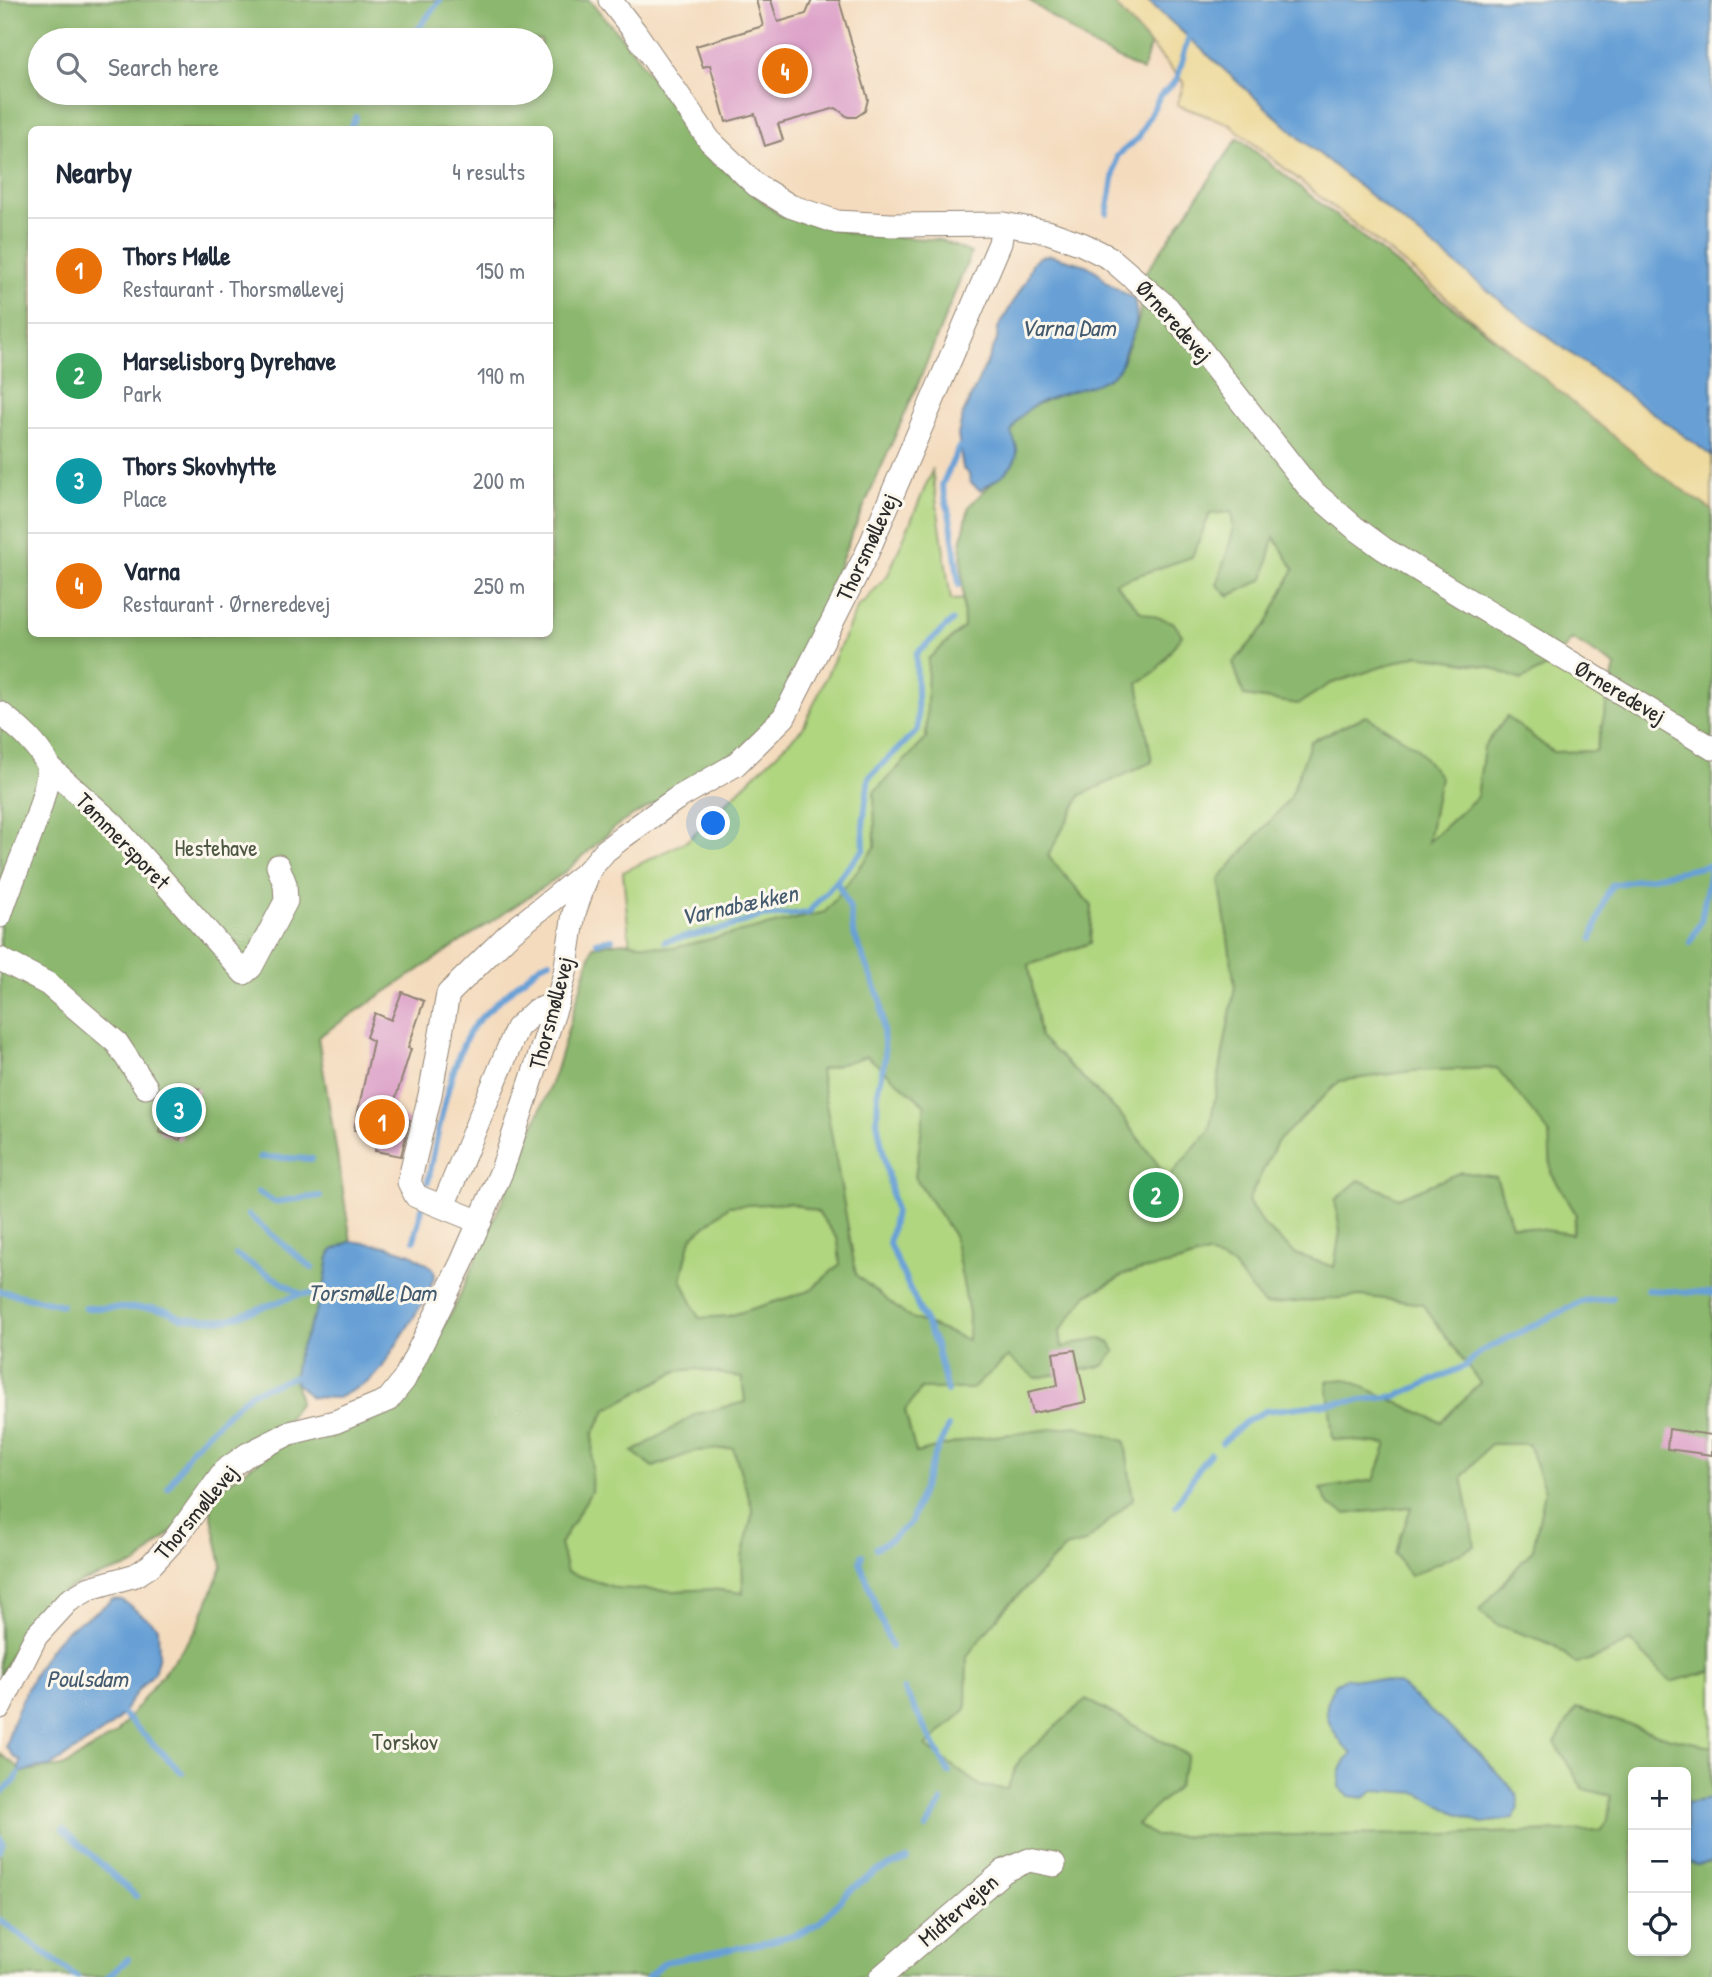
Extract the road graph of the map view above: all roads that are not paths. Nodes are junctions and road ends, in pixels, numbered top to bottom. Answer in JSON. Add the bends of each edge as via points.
{"nodes":[{"id":1,"x":610,"y":0,"type":"edge"},
{"id":2,"x":1003,"y":224,"type":"junction"},
{"id":3,"x":0,"y":713,"type":"edge"},
{"id":4,"x":1712,"y":748,"type":"edge"},
{"id":5,"x":49,"y":767,"type":"junction"},
{"id":6,"x":278,"y":866,"type":"dead end"},
{"id":7,"x":589,"y":870,"type":"junction"},
{"id":8,"x":0,"y":916,"type":"edge"},
{"id":9,"x":0,"y":959,"type":"edge"},
{"id":10,"x":557,"y":1003,"type":"junction"},
{"id":11,"x":146,"y":1087,"type":"dead end"},
{"id":12,"x":443,"y":1206,"type":"junction"},
{"id":13,"x":480,"y":1222,"type":"junction"},
{"id":14,"x":0,"y":1707,"type":"edge"},
{"id":15,"x":1055,"y":1865,"type":"dead end"},
{"id":16,"x":881,"y":1977,"type":"edge"}],
"edges":[{"from":1,"to":2,"type":"street","name":"Ørneredevej","via":[[710,141],[756,185],[790,206],[837,222]]},
{"from":2,"to":4,"type":"street","name":"Ørneredevej","via":[[1048,232],[1111,258],[1168,308],[1310,489],[1354,527]]},
{"from":2,"to":7,"type":"street","name":"Thorsmøllevej","via":[[1000,243],[867,553],[784,717],[735,765],[624,836]]},
{"from":3,"to":5,"type":"street","name":"Tømmersporet","via":[[25,733]]},
{"from":5,"to":6,"type":"street","name":"Tømmersporet","via":[[113,824],[244,973],[286,901]]},
{"from":5,"to":8,"type":"street","via":[[30,841]]},
{"from":7,"to":10,"type":"street","name":"Thorsmøllevej","via":[[574,913]]},
{"from":7,"to":12,"type":"street","via":[[508,936],[448,994],[409,1182],[416,1196]]},
{"from":9,"to":11,"type":"street","via":[[48,984],[117,1043]]},
{"from":10,"to":12,"type":"street","via":[[535,1011],[517,1028]]},
{"from":10,"to":13,"type":"street","name":"Thorsmøllevej","via":[[502,1170]]},
{"from":12,"to":13,"type":"street"},
{"from":13,"to":14,"type":"street","name":"Thorsmøllevej","via":[[404,1380],[388,1401],[335,1422],[290,1433],[224,1471],[150,1566],[68,1601],[36,1636]]},
{"from":15,"to":16,"type":"street","name":"Midtervejen","via":[[1029,1860],[1004,1871]]}]}
